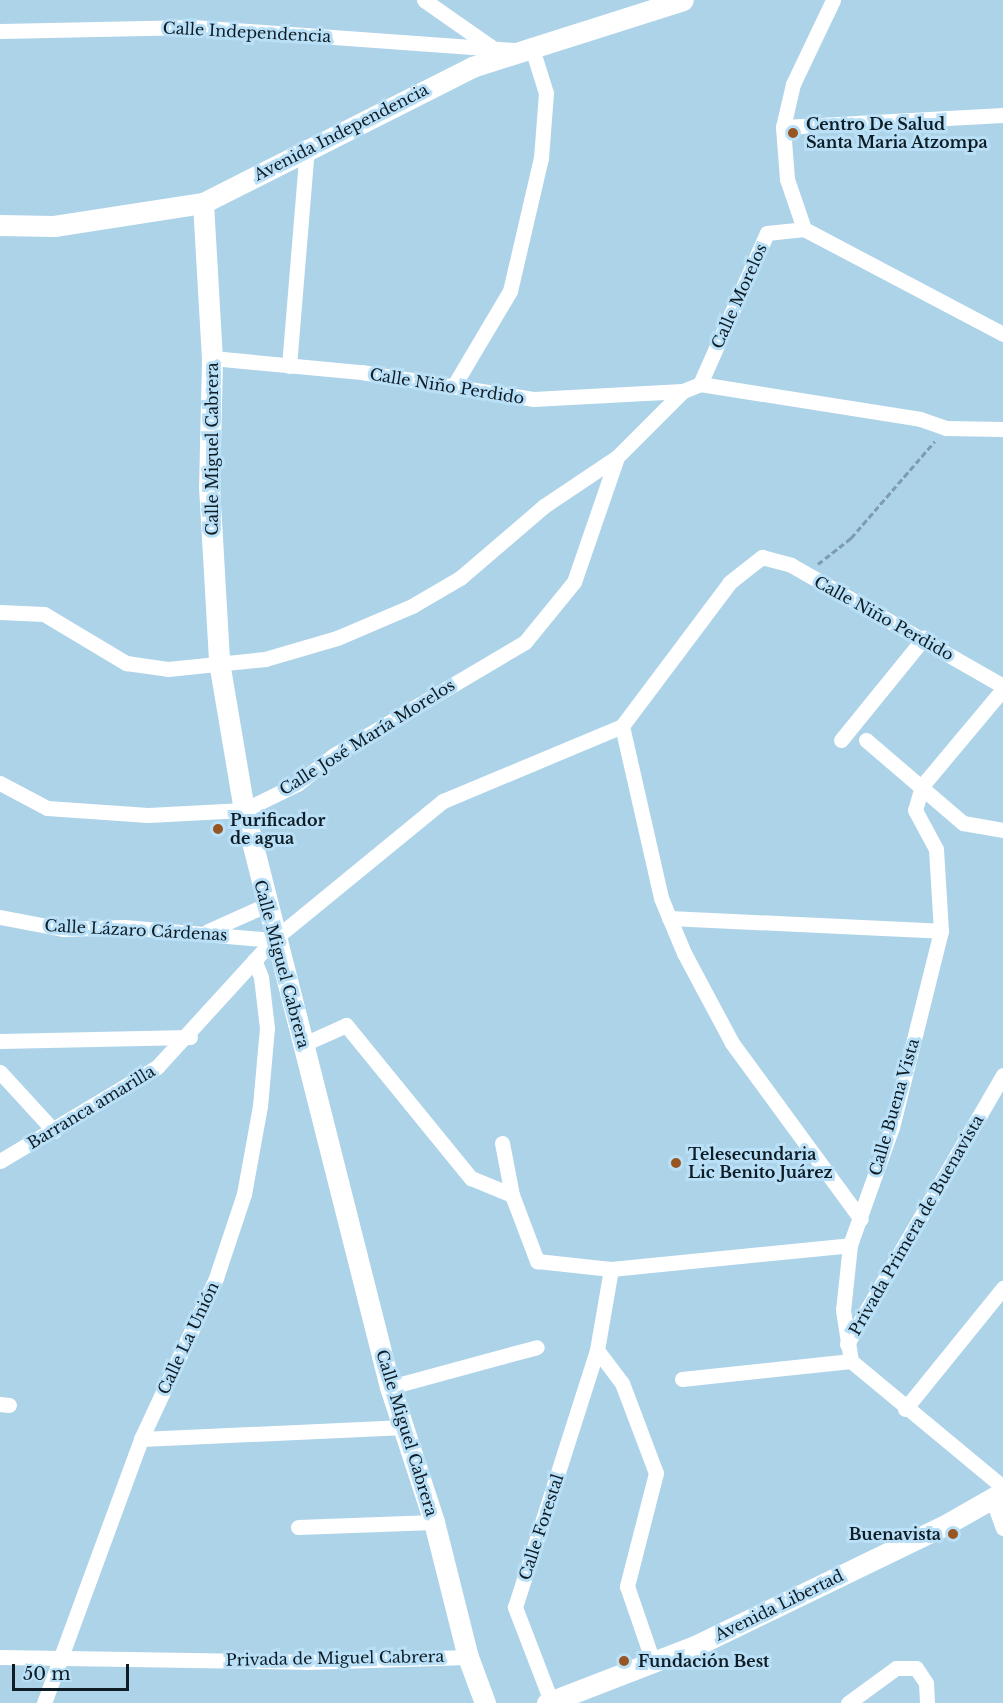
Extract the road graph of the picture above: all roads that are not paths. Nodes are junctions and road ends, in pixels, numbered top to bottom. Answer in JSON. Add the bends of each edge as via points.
{"nodes":[{"id":1,"x":424,"y":0,"type":"edge"},
{"id":2,"x":833,"y":0,"type":"edge"},
{"id":3,"x":679,"y":1,"type":"edge"},
{"id":4,"x":0,"y":31,"type":"edge"},
{"id":5,"x":524,"y":48,"type":"junction"},
{"id":6,"x":494,"y":49,"type":"junction"},
{"id":7,"x":1003,"y":115,"type":"edge"},
{"id":8,"x":783,"y":127,"type":"junction"},
{"id":9,"x":307,"y":147,"type":"junction"},
{"id":10,"x":203,"y":203,"type":"junction"},
{"id":11,"x":0,"y":225,"type":"edge"},
{"id":12,"x":804,"y":229,"type":"junction"},
{"id":13,"x":1003,"y":334,"type":"edge"},
{"id":14,"x":212,"y":358,"type":"junction"},
{"id":15,"x":289,"y":366,"type":"junction"},
{"id":16,"x":700,"y":384,"type":"junction"},
{"id":17,"x":453,"y":387,"type":"junction"},
{"id":18,"x":683,"y":391,"type":"junction"},
{"id":19,"x":1003,"y":429,"type":"edge"},
{"id":20,"x":617,"y":457,"type":"junction"},
{"id":21,"x":0,"y":612,"type":"edge"},
{"id":22,"x":924,"y":638,"type":"junction"},
{"id":23,"x":219,"y":662,"type":"junction"},
{"id":24,"x":1003,"y":688,"type":"edge"},
{"id":25,"x":622,"y":726,"type":"junction"},
{"id":26,"x":841,"y":740,"type":"dead end"},
{"id":27,"x":866,"y":740,"type":"dead end"},
{"id":28,"x":0,"y":783,"type":"edge"},
{"id":29,"x":922,"y":786,"type":"junction"},
{"id":30,"x":244,"y":810,"type":"junction"},
{"id":31,"x":1003,"y":830,"type":"edge"},
{"id":32,"x":266,"y":906,"type":"junction"},
{"id":33,"x":0,"y":917,"type":"edge"},
{"id":34,"x":669,"y":918,"type":"junction"},
{"id":35,"x":941,"y":931,"type":"junction"},
{"id":36,"x":206,"y":932,"type":"junction"},
{"id":37,"x":273,"y":940,"type":"junction"},
{"id":38,"x":254,"y":960,"type":"junction"},
{"id":39,"x":190,"y":1037,"type":"junction"},
{"id":40,"x":0,"y":1041,"type":"edge"},
{"id":41,"x":304,"y":1044,"type":"junction"},
{"id":42,"x":0,"y":1072,"type":"edge"},
{"id":43,"x":1003,"y":1075,"type":"edge"},
{"id":44,"x":54,"y":1131,"type":"junction"},
{"id":45,"x":502,"y":1143,"type":"dead end"},
{"id":46,"x":0,"y":1161,"type":"edge"},
{"id":47,"x":512,"y":1195,"type":"junction"},
{"id":48,"x":861,"y":1219,"type":"junction"},
{"id":49,"x":850,"y":1245,"type":"junction"},
{"id":50,"x":611,"y":1269,"type":"junction"},
{"id":51,"x":1003,"y":1288,"type":"edge"},
{"id":52,"x":847,"y":1344,"type":"junction"},
{"id":53,"x":537,"y":1347,"type":"dead end"},
{"id":54,"x":597,"y":1350,"type":"junction"},
{"id":55,"x":851,"y":1361,"type":"junction"},
{"id":56,"x":682,"y":1379,"type":"dead end"},
{"id":57,"x":390,"y":1387,"type":"junction"},
{"id":58,"x":904,"y":1409,"type":"junction"},
{"id":59,"x":405,"y":1427,"type":"junction"},
{"id":60,"x":141,"y":1439,"type":"junction"},
{"id":61,"x":1000,"y":1488,"type":"edge"},
{"id":62,"x":434,"y":1522,"type":"junction"},
{"id":63,"x":298,"y":1527,"type":"dead end"},
{"id":64,"x":1003,"y":1528,"type":"edge"},
{"id":65,"x":0,"y":1657,"type":"edge"},
{"id":66,"x":58,"y":1657,"type":"junction"},
{"id":67,"x":468,"y":1657,"type":"junction"},
{"id":68,"x":653,"y":1662,"type":"junction"},
{"id":69,"x":549,"y":1702,"type":"edge"},
{"id":70,"x":44,"y":1703,"type":"edge"},
{"id":71,"x":485,"y":1703,"type":"edge"},
{"id":72,"x":848,"y":1703,"type":"edge"},
{"id":73,"x":927,"y":1703,"type":"edge"}],
"edges":[{"from":1,"to":6,"type":"street","name":"Calle Independencia"},
{"from":2,"to":8,"type":"street","via":[[793,84]]},
{"from":3,"to":5,"type":"street","name":"Avenida Independencia"},
{"from":4,"to":6,"type":"street","name":"Calle Independencia","via":[[193,27]]},
{"from":5,"to":6,"type":"street","name":"Calle Independencia"},
{"from":5,"to":9,"type":"street","name":"Avenida Independencia"},
{"from":5,"to":17,"type":"street","via":[[546,93],[541,158],[510,291]]},
{"from":7,"to":8,"type":"street"},
{"from":8,"to":12,"type":"street","via":[[787,179]]},
{"from":9,"to":10,"type":"street","name":"Avenida Independencia"},
{"from":9,"to":15,"type":"street"},
{"from":10,"to":11,"type":"street","name":"Avenida Independencia","via":[[54,226]]},
{"from":10,"to":14,"type":"street","name":"Calle Miguel Cabrera"},
{"from":12,"to":13,"type":"street"},
{"from":12,"to":16,"type":"street","name":"Calle Morelos","via":[[767,233]]},
{"from":14,"to":15,"type":"street","name":"Calle Niño Perdido"},
{"from":14,"to":23,"type":"street","name":"Calle Miguel Cabrera","via":[[209,486]]},
{"from":15,"to":17,"type":"street","name":"Calle Niño Perdido"},
{"from":16,"to":18,"type":"street"},
{"from":16,"to":19,"type":"street","via":[[920,419],[946,428]]},
{"from":17,"to":18,"type":"street","name":"Calle Niño Perdido","via":[[533,399]]},
{"from":18,"to":20,"type":"street"},
{"from":20,"to":23,"type":"street","via":[[544,506],[460,578],[412,606],[337,638],[265,659]]},
{"from":20,"to":30,"type":"street","name":"Calle José María Morelos","via":[[574,582],[525,642],[334,755],[297,784]]},
{"from":21,"to":23,"type":"street","via":[[44,614],[126,663],[168,669]]},
{"from":22,"to":24,"type":"street","name":"Calle Niño Perdido"},
{"from":22,"to":25,"type":"street","name":"Calle Niño Perdido","via":[[806,574],[762,557],[730,582]]},
{"from":22,"to":26,"type":"street"},
{"from":23,"to":30,"type":"street","name":"Calle Miguel Cabrera"},
{"from":24,"to":29,"type":"street"},
{"from":25,"to":34,"type":"street","via":[[660,898]]},
{"from":25,"to":37,"type":"street","name":"Barranca amarilla","via":[[443,801]]},
{"from":27,"to":29,"type":"street"},
{"from":28,"to":30,"type":"street","name":"Calle José María Morelos","via":[[47,808],[84,813]]},
{"from":29,"to":31,"type":"street","via":[[935,803],[963,823]]},
{"from":29,"to":35,"type":"street","name":"Calle Buena Vista","via":[[915,810],[936,849]]},
{"from":30,"to":32,"type":"street","name":"Calle Miguel Cabrera"},
{"from":32,"to":36,"type":"street"},
{"from":32,"to":37,"type":"street","name":"Calle Miguel Cabrera"},
{"from":33,"to":36,"type":"street","name":"Calle Lázaro Cárdenas","via":[[63,929],[124,927]]},
{"from":34,"to":35,"type":"street"},
{"from":34,"to":48,"type":"street","via":[[732,1043]]},
{"from":35,"to":48,"type":"street","name":"Calle Buena Vista","via":[[892,1127]]},
{"from":36,"to":37,"type":"street","name":"Calle Lázaro Cárdenas"},
{"from":37,"to":38,"type":"street","name":"Barranca amarilla"},
{"from":37,"to":41,"type":"street","name":"Calle Miguel Cabrera"},
{"from":38,"to":39,"type":"street","name":"Barranca amarilla"},
{"from":38,"to":60,"type":"street","name":"Calle La Unión","via":[[261,977],[267,1028],[260,1106],[244,1194],[216,1278]]},
{"from":39,"to":40,"type":"street"},
{"from":39,"to":44,"type":"street","name":"Barranca amarilla","via":[[157,1067]]},
{"from":41,"to":47,"type":"street","via":[[346,1025],[471,1178]]},
{"from":41,"to":57,"type":"street","name":"Calle Miguel Cabrera"},
{"from":42,"to":44,"type":"street"},
{"from":43,"to":52,"type":"street","name":"Privada Primera de Buenavista"},
{"from":44,"to":46,"type":"street","name":"Barranca amarilla"},
{"from":45,"to":47,"type":"street"},
{"from":47,"to":50,"type":"street","via":[[537,1261]]},
{"from":48,"to":49,"type":"street","name":"Calle Buena Vista"},
{"from":49,"to":50,"type":"street"},
{"from":49,"to":52,"type":"street","name":"Calle Buena Vista","via":[[843,1310]]},
{"from":50,"to":54,"type":"street","name":"Calle Forestal"},
{"from":51,"to":58,"type":"street"},
{"from":52,"to":55,"type":"street","name":"Calle Buena Vista"},
{"from":53,"to":57,"type":"street"},
{"from":54,"to":68,"type":"street","via":[[622,1383],[657,1473],[627,1586]]},
{"from":54,"to":69,"type":"street","name":"Calle Forestal","via":[[515,1606]]},
{"from":55,"to":56,"type":"street"},
{"from":55,"to":58,"type":"street"},
{"from":57,"to":59,"type":"street","name":"Calle Miguel Cabrera"},
{"from":58,"to":61,"type":"street"},
{"from":59,"to":60,"type":"street"},
{"from":59,"to":62,"type":"street","name":"Calle Miguel Cabrera"},
{"from":60,"to":66,"type":"street","name":"Calle La Unión"},
{"from":61,"to":64,"type":"street"},
{"from":61,"to":68,"type":"street","name":"Avenida Libertad","via":[[905,1545]]},
{"from":62,"to":63,"type":"street"},
{"from":62,"to":67,"type":"street","name":"Calle Miguel Cabrera"},
{"from":65,"to":66,"type":"street","name":"Privada de Miguel Cabrera"},
{"from":66,"to":67,"type":"street","name":"Privada de Miguel Cabrera","via":[[306,1662]]},
{"from":66,"to":70,"type":"street","name":"Calle La Unión"},
{"from":67,"to":71,"type":"street","name":"Calle Miguel Cabrera"},
{"from":68,"to":69,"type":"street","name":"Avenida Libertad"},
{"from":72,"to":73,"type":"street","via":[[896,1668],[916,1668],[926,1683]]}]}
